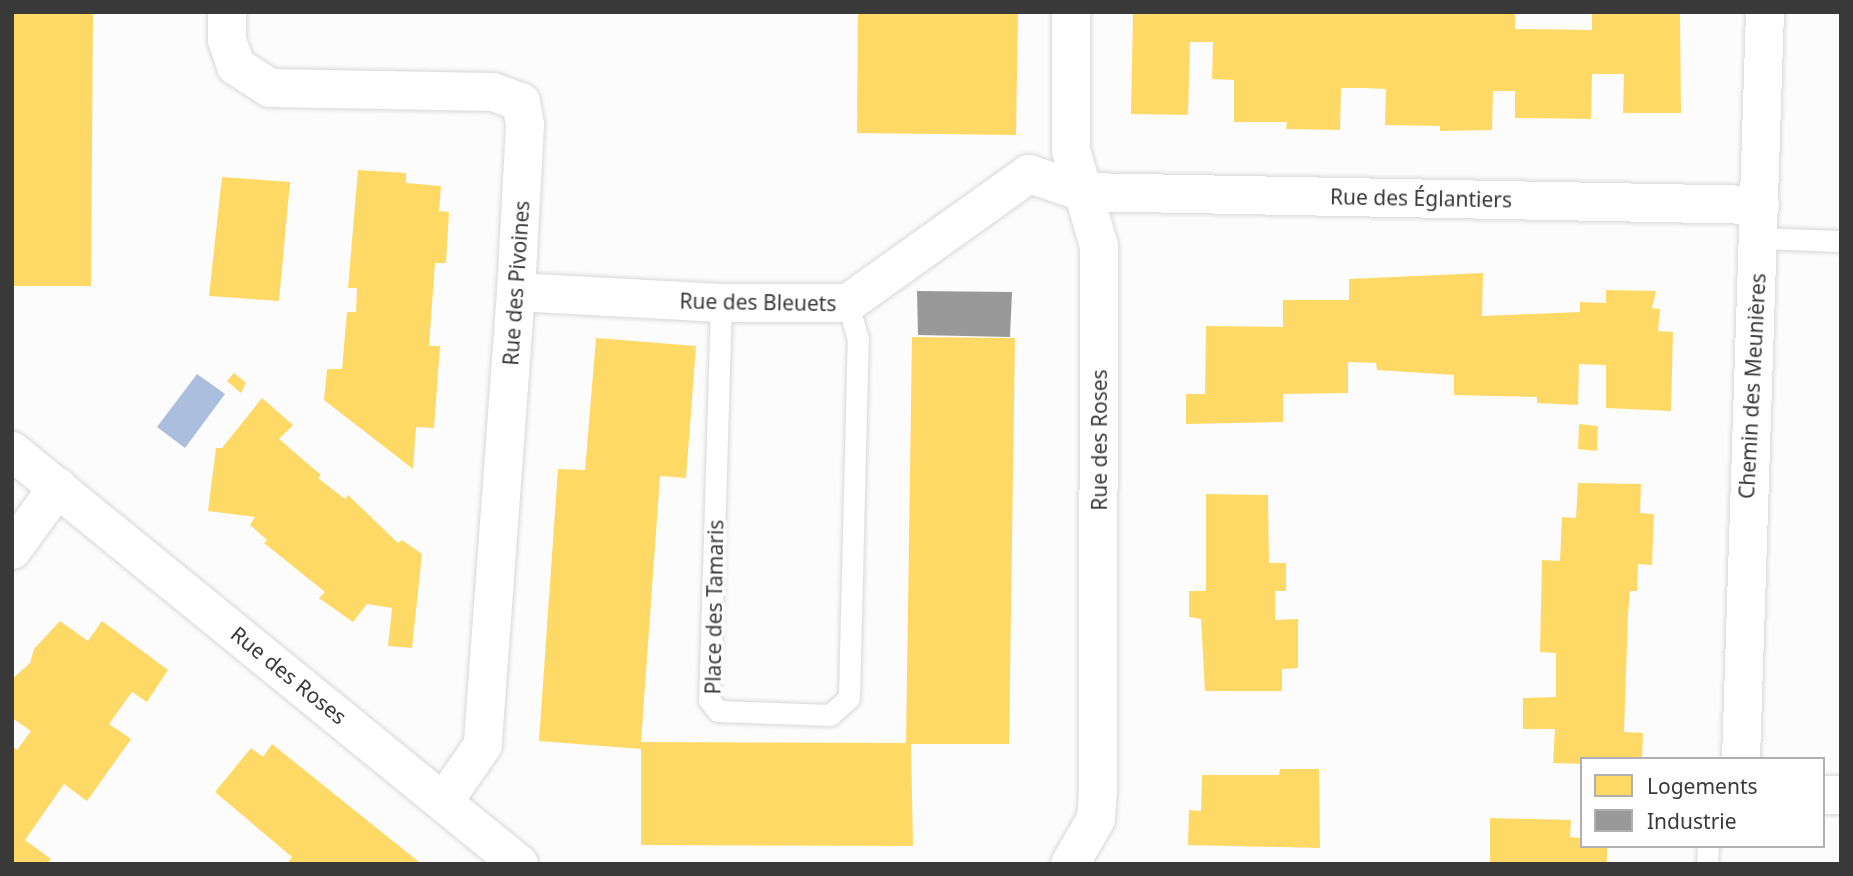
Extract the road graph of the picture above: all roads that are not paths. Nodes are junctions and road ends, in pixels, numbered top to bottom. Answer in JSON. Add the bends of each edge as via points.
{"nodes":[{"id":1,"x":227,"y":12,"type":"edge"},
{"id":2,"x":1071,"y":12,"type":"edge"},
{"id":3,"x":1765,"y":12,"type":"edge"},
{"id":4,"x":1083,"y":192,"type":"junction"},
{"id":5,"x":1759,"y":221,"type":"junction"},
{"id":6,"x":1841,"y":241,"type":"edge"},
{"id":7,"x":516,"y":292,"type":"junction"},
{"id":8,"x":721,"y":303,"type":"junction"},
{"id":9,"x":848,"y":303,"type":"junction"},
{"id":10,"x":12,"y":451,"type":"edge"},
{"id":11,"x":58,"y":488,"type":"junction"},
{"id":12,"x":12,"y":550,"type":"edge"},
{"id":13,"x":1741,"y":757,"type":"edge"},
{"id":14,"x":444,"y":801,"type":"junction"},
{"id":15,"x":519,"y":864,"type":"edge"},
{"id":16,"x":1070,"y":864,"type":"edge"}],
"edges":[{"from":1,"to":7,"type":"street","name":"Rue des Pivoines","via":[[227,40],[236,66],[270,88],[493,92],[521,103],[525,125]]},
{"from":2,"to":4,"type":"street","name":"Rue des Roses","via":[[1071,150]]},
{"from":3,"to":5,"type":"street","name":"Chemin des Meunières"},
{"from":4,"to":5,"type":"street","name":"Rue des Églantiers"},
{"from":4,"to":9,"type":"street","name":"Rue des Bleuets","via":[[1030,174]]},
{"from":4,"to":16,"type":"street","name":"Rue des Roses","via":[[1099,246],[1098,793],[1096,820]]},
{"from":5,"to":6,"type":"lane"},
{"from":5,"to":13,"type":"street","name":"Chemin des Meunières"},
{"from":7,"to":8,"type":"street","name":"Rue des Bleuets"},
{"from":7,"to":14,"type":"street","name":"Rue des Pivoines","via":[[483,745]]},
{"from":8,"to":9,"type":"street","name":"Rue des Bleuets"},
{"from":8,"to":9,"type":"lane","name":"Place des Tamaris","via":[[709,700],[718,711],[830,715],[849,698],[858,339]]},
{"from":10,"to":11,"type":"street","name":"Rue des Roses"},
{"from":11,"to":12,"type":"street"},
{"from":11,"to":14,"type":"street","name":"Rue des Roses"},
{"from":14,"to":15,"type":"street","name":"Rue des Roses"}]}
